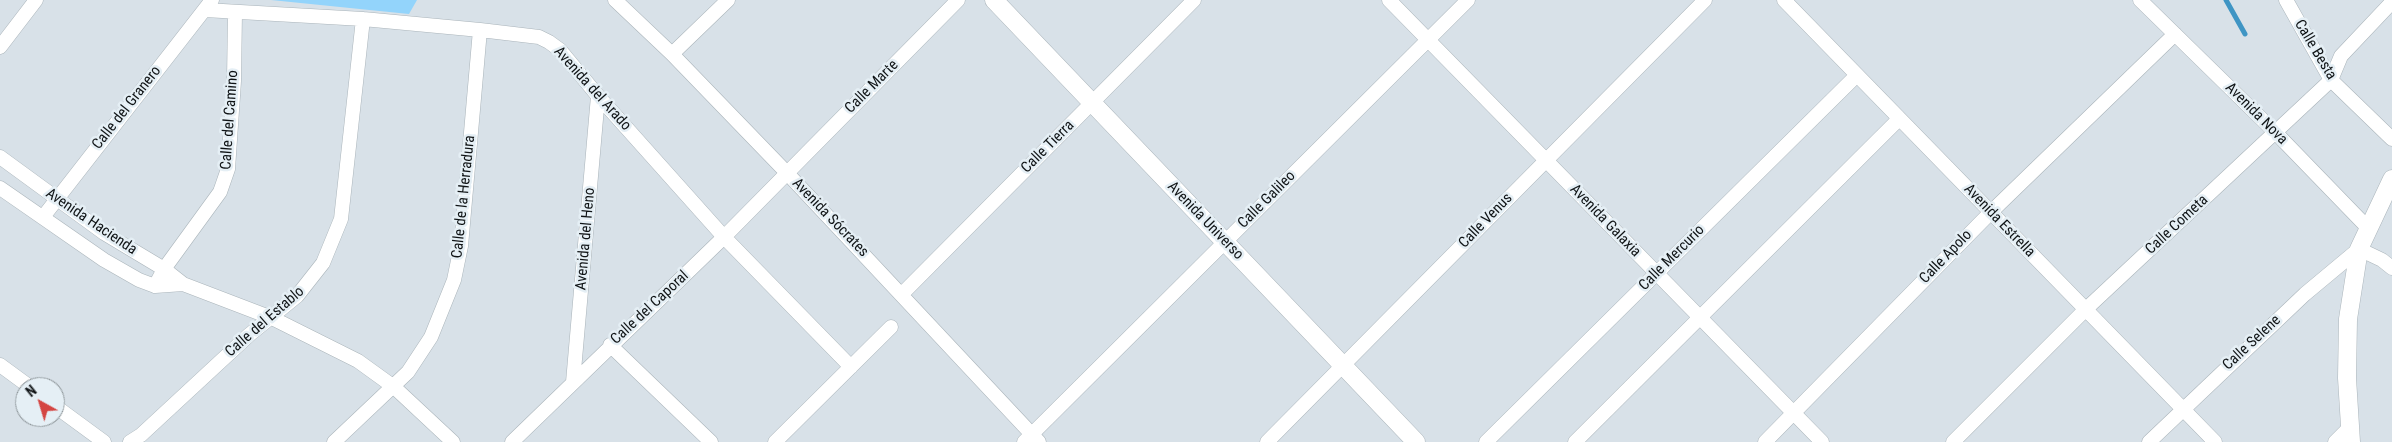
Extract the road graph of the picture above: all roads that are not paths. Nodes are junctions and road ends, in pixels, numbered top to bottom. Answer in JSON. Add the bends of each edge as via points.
{"nodes":[{"id":1,"x":36,"y":0,"type":"edge"},
{"id":2,"x":615,"y":0,"type":"edge"},
{"id":3,"x":728,"y":0,"type":"edge"},
{"id":4,"x":958,"y":0,"type":"edge"},
{"id":5,"x":994,"y":0,"type":"edge"},
{"id":6,"x":1194,"y":0,"type":"edge"},
{"id":7,"x":1389,"y":0,"type":"edge"},
{"id":8,"x":1468,"y":0,"type":"edge"},
{"id":9,"x":1705,"y":0,"type":"edge"},
{"id":10,"x":1784,"y":0,"type":"edge"},
{"id":11,"x":2140,"y":0,"type":"edge"},
{"id":12,"x":2286,"y":0,"type":"edge"},
{"id":13,"x":2392,"y":2,"type":"edge"},
{"id":14,"x":208,"y":5,"type":"edge"},
{"id":15,"x":235,"y":12,"type":"junction"},
{"id":16,"x":363,"y":19,"type":"junction"},
{"id":17,"x":480,"y":30,"type":"junction"},
{"id":18,"x":2176,"y":34,"type":"junction"},
{"id":19,"x":1428,"y":40,"type":"junction"},
{"id":20,"x":0,"y":47,"type":"edge"},
{"id":21,"x":672,"y":54,"type":"junction"},
{"id":22,"x":1857,"y":75,"type":"junction"},
{"id":23,"x":2331,"y":80,"type":"junction"},
{"id":24,"x":598,"y":96,"type":"junction"},
{"id":25,"x":1092,"y":103,"type":"junction"},
{"id":26,"x":1899,"y":119,"type":"junction"},
{"id":27,"x":2276,"y":133,"type":"junction"},
{"id":28,"x":2392,"y":139,"type":"edge"},
{"id":29,"x":0,"y":157,"type":"edge"},
{"id":30,"x":1546,"y":160,"type":"junction"},
{"id":31,"x":787,"y":173,"type":"junction"},
{"id":32,"x":2392,"y":179,"type":"edge"},
{"id":33,"x":0,"y":188,"type":"edge"},
{"id":34,"x":55,"y":199,"type":"junction"},
{"id":35,"x":1990,"y":212,"type":"junction"},
{"id":36,"x":43,"y":217,"type":"junction"},
{"id":37,"x":2369,"y":229,"type":"junction"},
{"id":38,"x":724,"y":237,"type":"junction"},
{"id":39,"x":1225,"y":242,"type":"junction"},
{"id":40,"x":2359,"y":249,"type":"junction"},
{"id":41,"x":2392,"y":268,"type":"edge"},
{"id":42,"x":164,"y":269,"type":"junction"},
{"id":43,"x":1657,"y":273,"type":"junction"},
{"id":44,"x":183,"y":284,"type":"junction"},
{"id":45,"x":155,"y":286,"type":"junction"},
{"id":46,"x":902,"y":294,"type":"junction"},
{"id":47,"x":2086,"y":309,"type":"junction"},
{"id":48,"x":272,"y":318,"type":"junction"},
{"id":49,"x":1700,"y":318,"type":"junction"},
{"id":50,"x":891,"y":327,"type":"dead end"},
{"id":51,"x":610,"y":345,"type":"junction"},
{"id":52,"x":0,"y":365,"type":"edge"},
{"id":53,"x":1343,"y":366,"type":"junction"},
{"id":54,"x":851,"y":367,"type":"junction"},
{"id":55,"x":16,"y":377,"type":"edge"},
{"id":56,"x":573,"y":382,"type":"junction"},
{"id":57,"x":394,"y":387,"type":"junction"},
{"id":58,"x":2182,"y":409,"type":"junction"},
{"id":59,"x":65,"y":413,"type":"edge"},
{"id":60,"x":1793,"y":413,"type":"junction"},
{"id":61,"x":2350,"y":435,"type":"edge"},
{"id":62,"x":1032,"y":439,"type":"edge"},
{"id":63,"x":104,"y":442,"type":"edge"},
{"id":64,"x":130,"y":442,"type":"edge"},
{"id":65,"x":334,"y":442,"type":"edge"},
{"id":66,"x":453,"y":442,"type":"edge"},
{"id":67,"x":512,"y":442,"type":"edge"},
{"id":68,"x":711,"y":442,"type":"edge"},
{"id":69,"x":775,"y":442,"type":"edge"},
{"id":70,"x":1267,"y":442,"type":"edge"},
{"id":71,"x":1416,"y":442,"type":"edge"},
{"id":72,"x":1486,"y":442,"type":"edge"},
{"id":73,"x":1574,"y":442,"type":"edge"},
{"id":74,"x":1764,"y":442,"type":"edge"},
{"id":75,"x":1822,"y":442,"type":"edge"},
{"id":76,"x":1953,"y":442,"type":"edge"},
{"id":77,"x":2149,"y":442,"type":"edge"},
{"id":78,"x":2215,"y":442,"type":"edge"},
{"id":79,"x":2335,"y":442,"type":"edge"}],
"edges":[{"from":1,"to":20,"type":"street"},
{"from":2,"to":21,"type":"street","name":"Avenida Sócrates"},
{"from":3,"to":21,"type":"street"},
{"from":4,"to":31,"type":"street","name":"Calle Marte"},
{"from":5,"to":25,"type":"street","name":"Avenida Universo"},
{"from":6,"to":25,"type":"street","name":"Calle Tierra"},
{"from":7,"to":19,"type":"street","name":"Avenida Galaxia"},
{"from":8,"to":19,"type":"street","name":"Calle Galileo"},
{"from":9,"to":30,"type":"street","name":"Calle Venus"},
{"from":10,"to":22,"type":"street","name":"Avenida Estrella"},
{"from":11,"to":18,"type":"street","name":"Avenida Nova"},
{"from":12,"to":23,"type":"street","name":"Calle Besta"},
{"from":13,"to":23,"type":"street","name":"Calle Cometa","via":[[2341,56]]},
{"from":14,"to":15,"type":"street","name":"Avenida del Arado"},
{"from":14,"to":34,"type":"street","name":"Calle del Granero"},
{"from":15,"to":16,"type":"street","name":"Avenida del Arado"},
{"from":15,"to":42,"type":"street","name":"Calle del Camino","via":[[228,170],[212,206]]},
{"from":16,"to":17,"type":"street","name":"Avenida del Arado"},
{"from":16,"to":48,"type":"street","name":"Calle del Establo","via":[[341,219],[319,269],[298,296]]},
{"from":17,"to":24,"type":"street","name":"Avenida del Arado","via":[[539,37],[549,42],[560,50]]},
{"from":17,"to":57,"type":"street","name":"Calle de la Herradura","via":[[461,246],[454,280],[431,337]]},
{"from":18,"to":27,"type":"street","name":"Avenida Nova"},
{"from":18,"to":35,"type":"street","name":"Calle Apolo"},
{"from":19,"to":30,"type":"street","name":"Avenida Galaxia"},
{"from":19,"to":39,"type":"street","name":"Calle Galileo"},
{"from":21,"to":31,"type":"street","name":"Avenida Sócrates"},
{"from":22,"to":26,"type":"street","name":"Avenida Estrella"},
{"from":22,"to":43,"type":"street","name":"Calle Mercurio"},
{"from":23,"to":27,"type":"street","name":"Calle Cometa"},
{"from":23,"to":28,"type":"street","name":"Calle Besta"},
{"from":24,"to":38,"type":"street","name":"Avenida del Arado"},
{"from":24,"to":56,"type":"street","name":"Avenida del Heno"},
{"from":25,"to":39,"type":"street","name":"Avenida Universo"},
{"from":25,"to":46,"type":"street","name":"Calle Tierra"},
{"from":26,"to":35,"type":"street","name":"Avenida Estrella"},
{"from":26,"to":49,"type":"street"},
{"from":27,"to":37,"type":"street","name":"Avenida Nova"},
{"from":27,"to":47,"type":"street","name":"Calle Cometa"},
{"from":29,"to":34,"type":"street","name":"Avenida Hacienda"},
{"from":30,"to":43,"type":"street","name":"Avenida Galaxia"},
{"from":30,"to":53,"type":"street","name":"Calle Venus"},
{"from":31,"to":38,"type":"street","name":"Calle del Caporal"},
{"from":31,"to":46,"type":"street","name":"Avenida Sócrates"},
{"from":32,"to":37,"type":"street"},
{"from":33,"to":36,"type":"street","name":"Avenida Hacienda"},
{"from":34,"to":36,"type":"street","name":"Calle del Granero"},
{"from":34,"to":42,"type":"street","name":"Avenida Hacienda"},
{"from":35,"to":47,"type":"street","name":"Avenida Estrella"},
{"from":35,"to":60,"type":"street","name":"Calle Apolo"},
{"from":36,"to":45,"type":"street","name":"Avenida Hacienda","via":[[104,260]]},
{"from":37,"to":40,"type":"street"},
{"from":38,"to":51,"type":"street","name":"Calle del Caporal"},
{"from":38,"to":54,"type":"street","name":"Avenida del Arado"},
{"from":39,"to":53,"type":"street","name":"Avenida Universo"},
{"from":39,"to":62,"type":"street","name":"Calle Galileo"},
{"from":40,"to":41,"type":"street"},
{"from":40,"to":58,"type":"street","name":"Calle Selene","via":[[2305,294]]},
{"from":40,"to":61,"type":"street","via":[[2348,319]]},
{"from":42,"to":44,"type":"street","name":"Avenida Hacienda"},
{"from":42,"to":45,"type":"street","name":"Calle del Camino"},
{"from":43,"to":49,"type":"street","name":"Avenida Galaxia"},
{"from":43,"to":72,"type":"street","name":"Calle Mercurio"},
{"from":44,"to":45,"type":"street","name":"Avenida Hacienda"},
{"from":44,"to":48,"type":"street","name":"Avenida Hacienda"},
{"from":46,"to":62,"type":"street","name":"Avenida Sócrates"},
{"from":47,"to":58,"type":"street","name":"Avenida Estrella"},
{"from":47,"to":76,"type":"street","name":"Calle Cometa"},
{"from":48,"to":57,"type":"street","name":"Avenida Hacienda","via":[[358,361]]},
{"from":48,"to":64,"type":"street","name":"Calle del Establo"},
{"from":49,"to":60,"type":"street","name":"Avenida Galaxia"},
{"from":49,"to":73,"type":"street"},
{"from":50,"to":54,"type":"street"},
{"from":51,"to":56,"type":"street","name":"Calle del Caporal"},
{"from":51,"to":68,"type":"street"},
{"from":52,"to":55,"type":"street"},
{"from":53,"to":70,"type":"street","name":"Calle Venus"},
{"from":53,"to":71,"type":"street","name":"Avenida Universo"},
{"from":54,"to":69,"type":"street"},
{"from":56,"to":67,"type":"street","name":"Calle del Caporal"},
{"from":57,"to":65,"type":"street","name":"Calle de la Herradura"},
{"from":57,"to":66,"type":"street","name":"Avenida Hacienda"},
{"from":58,"to":77,"type":"street","name":"Calle Selene"},
{"from":58,"to":78,"type":"street","name":"Avenida Estrella"},
{"from":59,"to":63,"type":"street"},
{"from":60,"to":74,"type":"street","name":"Calle Apolo"},
{"from":60,"to":75,"type":"street","name":"Avenida Galaxia"},
{"from":61,"to":79,"type":"street"}]}
